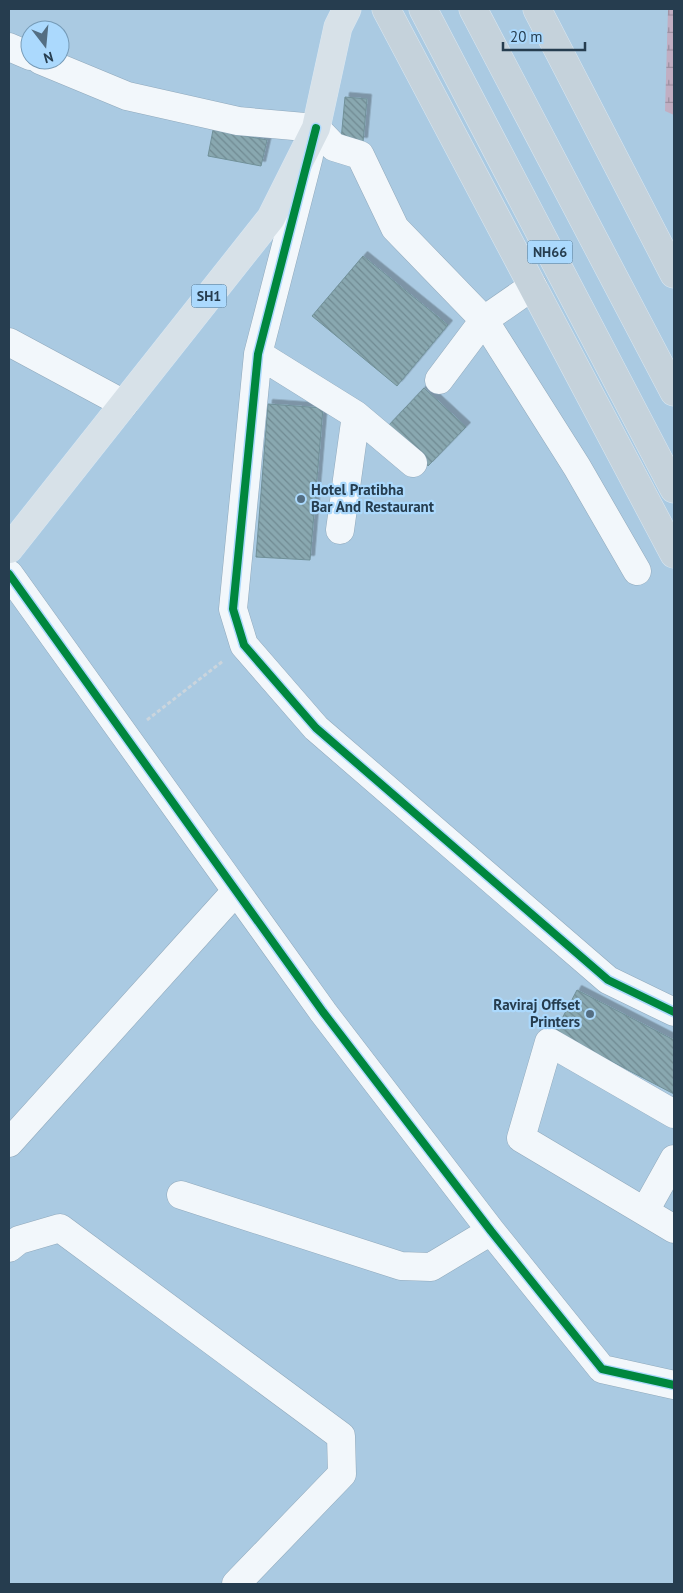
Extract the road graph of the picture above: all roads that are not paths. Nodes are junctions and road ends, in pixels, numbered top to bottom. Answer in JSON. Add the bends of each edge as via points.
{"nodes":[{"id":1,"x":347,"y":9,"type":"edge"},
{"id":2,"x":386,"y":9,"type":"edge"},
{"id":3,"x":473,"y":9,"type":"edge"},
{"id":4,"x":537,"y":9,"type":"edge"},
{"id":5,"x":424,"y":12,"type":"edge"},
{"id":6,"x":64,"y":70,"type":"edge"},
{"id":7,"x":316,"y":128,"type":"junction"},
{"id":8,"x":674,"y":274,"type":"edge"},
{"id":9,"x":533,"y":286,"type":"junction"},
{"id":10,"x":484,"y":320,"type":"junction"},
{"id":11,"x":9,"y":342,"type":"edge"},
{"id":12,"x":258,"y":354,"type":"junction"},
{"id":13,"x":439,"y":380,"type":"dead end"},
{"id":14,"x":674,"y":392,"type":"edge"},
{"id":15,"x":124,"y":404,"type":"junction"},
{"id":16,"x":356,"y":415,"type":"junction"},
{"id":17,"x":413,"y":463,"type":"dead end"},
{"id":18,"x":674,"y":490,"type":"edge"},
{"id":19,"x":340,"y":530,"type":"dead end"},
{"id":20,"x":9,"y":549,"type":"edge"},
{"id":21,"x":674,"y":554,"type":"edge"},
{"id":22,"x":636,"y":570,"type":"dead end"},
{"id":23,"x":9,"y":574,"type":"edge"},
{"id":24,"x":236,"y":891,"type":"junction"},
{"id":25,"x":674,"y":1012,"type":"edge"},
{"id":26,"x":674,"y":1114,"type":"edge"},
{"id":27,"x":9,"y":1143,"type":"edge"},
{"id":28,"x":674,"y":1159,"type":"edge"},
{"id":29,"x":181,"y":1196,"type":"dead end"},
{"id":30,"x":645,"y":1211,"type":"junction"},
{"id":31,"x":674,"y":1229,"type":"edge"},
{"id":32,"x":491,"y":1231,"type":"junction"},
{"id":33,"x":12,"y":1237,"type":"edge"},
{"id":34,"x":674,"y":1385,"type":"edge"},
{"id":35,"x":236,"y":1584,"type":"edge"}],
"edges":[{"from":1,"to":7,"type":"main road","number":"SH1","via":[[338,28]]},
{"from":2,"to":9,"type":"highway"},
{"from":3,"to":14,"type":"highway","number":"NH66"},
{"from":4,"to":8,"type":"highway"},
{"from":5,"to":18,"type":"highway","number":"NH66"},
{"from":6,"to":7,"type":"street","via":[[127,96],[238,121]]},
{"from":7,"to":10,"type":"street","via":[[334,147],[360,155],[395,228]]},
{"from":7,"to":12,"type":"street"},
{"from":7,"to":15,"type":"main road","number":"SH1","via":[[271,218]]},
{"from":9,"to":10,"type":"street"},
{"from":9,"to":21,"type":"highway"},
{"from":10,"to":13,"type":"street"},
{"from":10,"to":22,"type":"street","via":[[577,467]]},
{"from":11,"to":15,"type":"street"},
{"from":12,"to":16,"type":"street"},
{"from":12,"to":25,"type":"street","via":[[234,609],[244,645],[316,728],[608,980]]},
{"from":15,"to":20,"type":"main road","number":"SH1"},
{"from":16,"to":17,"type":"street"},
{"from":16,"to":19,"type":"street"},
{"from":23,"to":24,"type":"street"},
{"from":24,"to":27,"type":"street"},
{"from":24,"to":32,"type":"street","via":[[322,1012]]},
{"from":26,"to":30,"type":"street","via":[[549,1042],[521,1138]]},
{"from":28,"to":30,"type":"street"},
{"from":29,"to":32,"type":"street","via":[[401,1266],[431,1267]]},
{"from":30,"to":31,"type":"street"},
{"from":32,"to":34,"type":"street","via":[[602,1369]]},
{"from":33,"to":35,"type":"street","via":[[60,1228],[341,1436],[342,1474]]}]}
